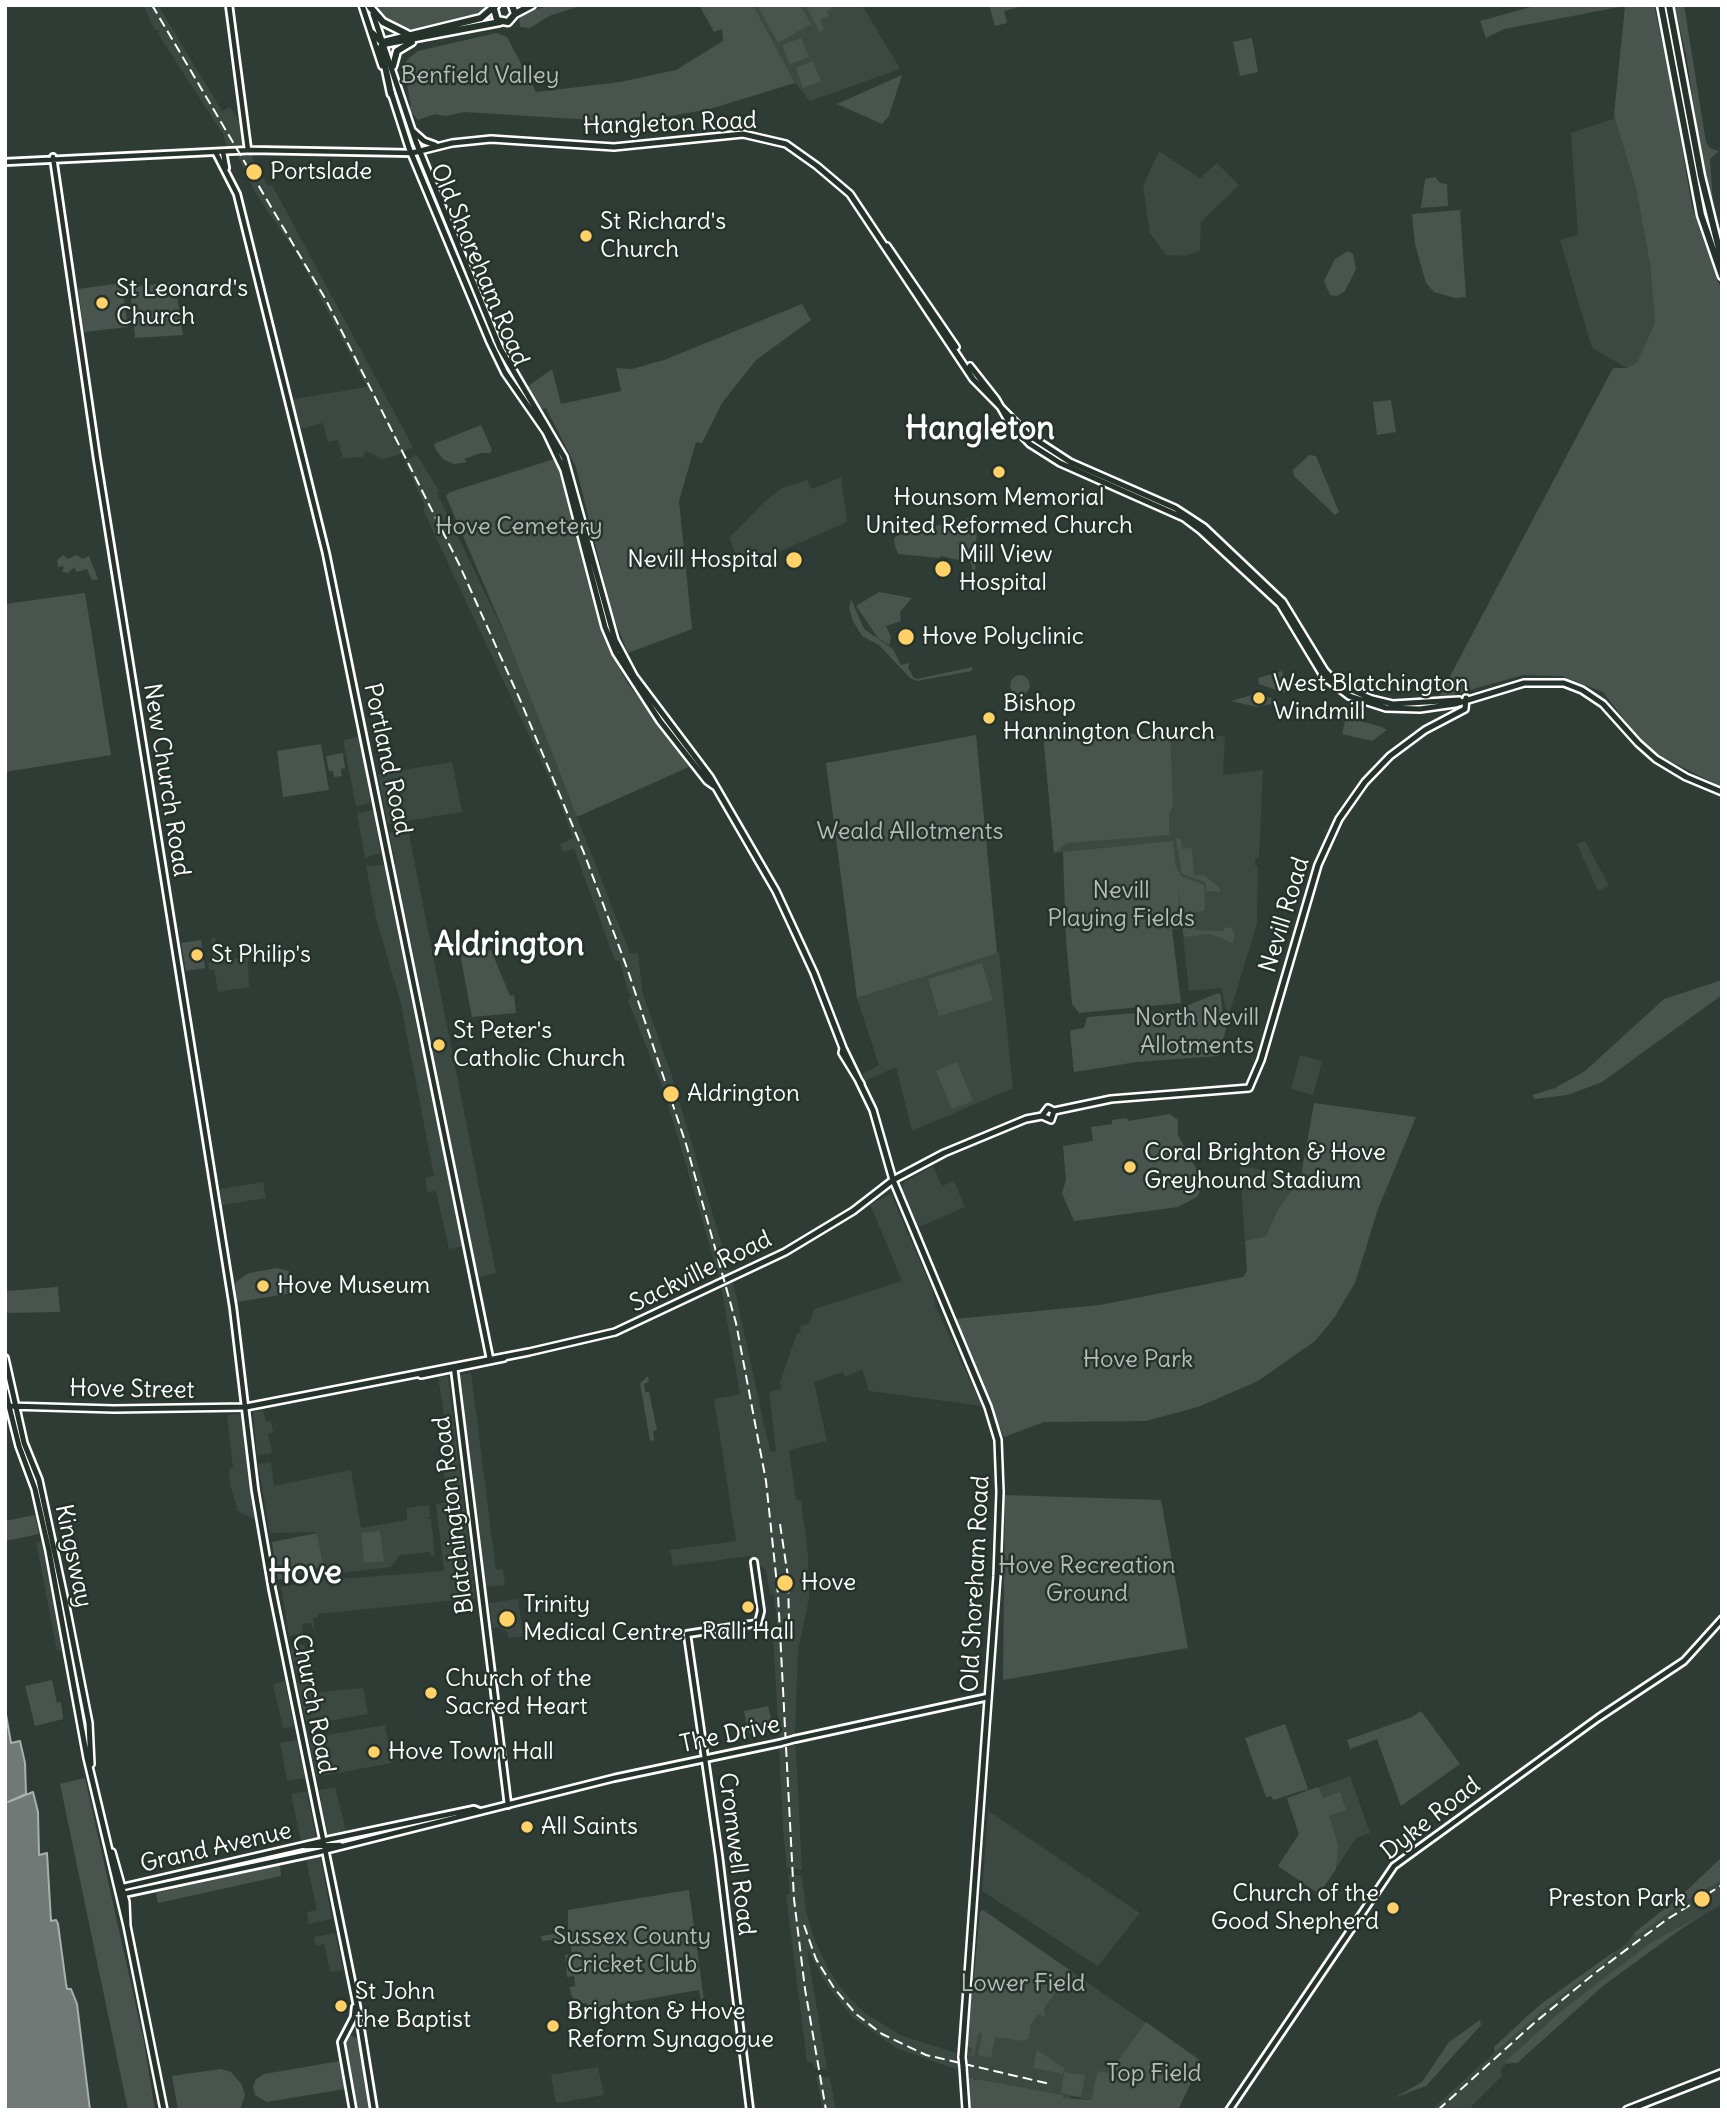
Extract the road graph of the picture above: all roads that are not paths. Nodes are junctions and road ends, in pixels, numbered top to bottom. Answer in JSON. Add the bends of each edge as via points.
{"nodes":[{"id":1,"x":229,"y":5,"type":"edge"},
{"id":2,"x":512,"y":5,"type":"edge"},
{"id":3,"x":518,"y":5,"type":"edge"},
{"id":4,"x":1661,"y":5,"type":"edge"},
{"id":5,"x":1669,"y":5,"type":"edge"},
{"id":6,"x":367,"y":6,"type":"edge"},
{"id":7,"x":495,"y":6,"type":"edge"},
{"id":8,"x":530,"y":6,"type":"edge"},
{"id":9,"x":515,"y":14,"type":"junction"},
{"id":10,"x":500,"y":22,"type":"junction"},
{"id":11,"x":372,"y":33,"type":"junction"},
{"id":12,"x":410,"y":34,"type":"junction"},
{"id":13,"x":417,"y":39,"type":"junction"},
{"id":14,"x":384,"y":43,"type":"junction"},
{"id":15,"x":393,"y":66,"type":"junction"},
{"id":16,"x":391,"y":94,"type":"junction"},
{"id":17,"x":409,"y":123,"type":"junction"},
{"id":18,"x":441,"y":145,"type":"junction"},
{"id":19,"x":248,"y":150,"type":"junction"},
{"id":20,"x":420,"y":151,"type":"junction"},
{"id":21,"x":223,"y":152,"type":"junction"},
{"id":22,"x":216,"y":153,"type":"junction"},
{"id":23,"x":412,"y":153,"type":"junction"},
{"id":24,"x":53,"y":158,"type":"junction"},
{"id":25,"x":5,"y":162,"type":"edge"},
{"id":26,"x":227,"y":172,"type":"junction"},
{"id":27,"x":1722,"y":261,"type":"edge"},
{"id":28,"x":1722,"y":276,"type":"edge"},
{"id":29,"x":1466,"y":698,"type":"junction"},
{"id":30,"x":714,"y":786,"type":"junction"},
{"id":31,"x":1722,"y":792,"type":"edge"},
{"id":32,"x":893,"y":1180,"type":"junction"},
{"id":33,"x":507,"y":1357,"type":"junction"},
{"id":34,"x":5,"y":1358,"type":"edge"},
{"id":35,"x":490,"y":1359,"type":"junction"},
{"id":36,"x":454,"y":1368,"type":"junction"},
{"id":37,"x":5,"y":1390,"type":"edge"},
{"id":38,"x":17,"y":1405,"type":"junction"},
{"id":39,"x":9,"y":1406,"type":"junction"},
{"id":40,"x":246,"y":1407,"type":"junction"},
{"id":41,"x":754,"y":1562,"type":"dead end"},
{"id":42,"x":1722,"y":1619,"type":"edge"},
{"id":43,"x":989,"y":1697,"type":"junction"},
{"id":44,"x":706,"y":1758,"type":"junction"},
{"id":45,"x":91,"y":1764,"type":"junction"},
{"id":46,"x":508,"y":1805,"type":"junction"},
{"id":47,"x":480,"y":1811,"type":"junction"},
{"id":48,"x":361,"y":1834,"type":"junction"},
{"id":49,"x":362,"y":1841,"type":"junction"},
{"id":50,"x":324,"y":1846,"type":"junction"},
{"id":51,"x":288,"y":1851,"type":"junction"},
{"id":52,"x":277,"y":1856,"type":"junction"},
{"id":53,"x":289,"y":1858,"type":"junction"},
{"id":54,"x":151,"y":1881,"type":"junction"},
{"id":55,"x":153,"y":1888,"type":"junction"},
{"id":56,"x":121,"y":1891,"type":"junction"},
{"id":57,"x":135,"y":1893,"type":"junction"},
{"id":58,"x":125,"y":1902,"type":"junction"},
{"id":59,"x":127,"y":1926,"type":"junction"},
{"id":60,"x":355,"y":2006,"type":"junction"},
{"id":61,"x":346,"y":2034,"type":"junction"},
{"id":62,"x":362,"y":2040,"type":"junction"},
{"id":63,"x":1722,"y":2073,"type":"edge"},
{"id":64,"x":164,"y":2110,"type":"edge"},
{"id":65,"x":353,"y":2110,"type":"edge"},
{"id":66,"x":373,"y":2110,"type":"edge"},
{"id":67,"x":750,"y":2110,"type":"edge"},
{"id":68,"x":966,"y":2110,"type":"edge"},
{"id":69,"x":1229,"y":2110,"type":"edge"},
{"id":70,"x":1627,"y":2110,"type":"edge"}],
"edges":[{"from":1,"to":19,"type":"main road"},
{"from":2,"to":9,"type":"highway"},
{"from":3,"to":8,"type":"highway"},
{"from":4,"to":28,"type":"highway","via":[[1701,215]]},
{"from":5,"to":27,"type":"highway"},
{"from":6,"to":11,"type":"main road","name":"Old Shoreham Road"},
{"from":6,"to":12,"type":"highway","via":[[388,26]]},
{"from":6,"to":14,"type":"main road","name":"Old Shoreham Road"},
{"from":7,"to":10,"type":"highway","via":[[494,15]]},
{"from":7,"to":12,"type":"highway","via":[[481,18]]},
{"from":8,"to":9,"type":"highway"},
{"from":9,"to":10,"type":"highway","via":[[508,22]]},
{"from":10,"to":13,"type":"highway"},
{"from":11,"to":14,"type":"highway"},
{"from":11,"to":16,"type":"main road","name":"Old Shoreham Road"},
{"from":12,"to":14,"type":"highway"},
{"from":13,"to":14,"type":"highway"},
{"from":13,"to":15,"type":"highway","via":[[397,51]]},
{"from":14,"to":15,"type":"main road","name":"Old Shoreham Road"},
{"from":14,"to":16,"type":"highway"},
{"from":15,"to":17,"type":"main road","name":"Old Shoreham Road"},
{"from":16,"to":23,"type":"main road","name":"Old Shoreham Road"},
{"from":17,"to":18,"type":"main road","via":[[421,139]]},
{"from":17,"to":20,"type":"main road","name":"Old Shoreham Road"},
{"from":18,"to":20,"type":"main road","name":"Hangleton Road"},
{"from":18,"to":29,"type":"main road","name":"Hangleton Road","via":[[491,139],[646,146],[757,135],[786,144],[829,175],[866,214],[973,379],[1044,451],[1186,514],[1287,607],[1335,684],[1386,705]]},
{"from":19,"to":21,"type":"main road"},
{"from":19,"to":23,"type":"main road"},
{"from":20,"to":23,"type":"main road","name":"Hangleton Road"},
{"from":20,"to":30,"type":"main road","name":"Old Shoreham Road","via":[[507,363],[564,457],[610,626],[624,659]]},
{"from":21,"to":22,"type":"main road"},
{"from":21,"to":26,"type":"main road","name":"Portland Road"},
{"from":22,"to":24,"type":"main road"},
{"from":22,"to":26,"type":"main road","name":"Portland Road"},
{"from":23,"to":30,"type":"main road","name":"Old Shoreham Road","via":[[505,373],[546,432],[564,470],[616,653],[660,721]]},
{"from":24,"to":25,"type":"main road"},
{"from":24,"to":40,"type":"main road","name":"New Church Road"},
{"from":26,"to":35,"type":"main road","name":"Portland Road","via":[[237,194],[326,553]]},
{"from":29,"to":31,"type":"main road","via":[[1534,681],[1570,685],[1603,704],[1656,758]]},
{"from":29,"to":32,"type":"main road","name":"Nevill Road","via":[[1465,709],[1390,756],[1360,788],[1334,829],[1318,865],[1254,1078],[1236,1087],[1046,1109],[1042,1116],[995,1130]]},
{"from":30,"to":32,"type":"main road","name":"Old Shoreham Road","via":[[794,927],[847,1063],[873,1110]]},
{"from":32,"to":33,"type":"main road","name":"Sackville Road","via":[[819,1233],[627,1328]]},
{"from":32,"to":43,"type":"main road","name":"Old Shoreham Road","via":[[998,1440],[1000,1500]]},
{"from":33,"to":35,"type":"main road","name":"Sackville Road"},
{"from":33,"to":36,"type":"main road","name":"Sackville Road"},
{"from":34,"to":38,"type":"main road","name":"Kingsway"},
{"from":35,"to":36,"type":"main road","name":"Sackville Road"},
{"from":36,"to":40,"type":"main road","name":"Sackville Road"},
{"from":36,"to":46,"type":"main road","name":"Blatchington Road"},
{"from":37,"to":39,"type":"main road","name":"Kingsway"},
{"from":38,"to":39,"type":"main road","name":"Hove Street"},
{"from":38,"to":40,"type":"main road","name":"Hove Street"},
{"from":38,"to":45,"type":"main road","name":"Kingsway","via":[[67,1613],[89,1723]]},
{"from":39,"to":45,"type":"main road","name":"Kingsway","via":[[35,1489]]},
{"from":40,"to":50,"type":"main road","name":"Church Road","via":[[272,1589]]},
{"from":41,"to":44,"type":"main road","name":"Cromwell Road","via":[[761,1619],[747,1627],[687,1634]]},
{"from":42,"to":69,"type":"main road","name":"Dyke Road","via":[[1696,1650],[1394,1866]]},
{"from":43,"to":44,"type":"main road","name":"The Drive","bridge":true},
{"from":43,"to":68,"type":"main road","name":"Old Shoreham Road","bridge":true,"via":[[962,2057]]},
{"from":44,"to":46,"type":"main road","name":"The Drive"},
{"from":44,"to":67,"type":"main road","name":"Cromwell Road"},
{"from":45,"to":56,"type":"main road","name":"Kingsway"},
{"from":46,"to":47,"type":"main road","name":"The Drive"},
{"from":47,"to":48,"type":"main road","name":"The Drive"},
{"from":47,"to":49,"type":"main road","name":"The Drive"},
{"from":48,"to":49,"type":"main road"},
{"from":48,"to":50,"type":"main road","name":"The Drive"},
{"from":49,"to":50,"type":"main road","name":"The Drive"},
{"from":50,"to":51,"type":"main road","name":"Grand Avenue"},
{"from":50,"to":53,"type":"main road","name":"Grand Avenue"},
{"from":50,"to":60,"type":"main road","name":"Church Road"},
{"from":51,"to":52,"type":"main road","name":"Grand Avenue"},
{"from":51,"to":53,"type":"main road"},
{"from":52,"to":53,"type":"main road","name":"Grand Avenue"},
{"from":52,"to":54,"type":"main road","name":"Grand Avenue"},
{"from":52,"to":55,"type":"main road","name":"Grand Avenue"},
{"from":54,"to":55,"type":"main road"},
{"from":54,"to":56,"type":"main road","name":"Grand Avenue"},
{"from":55,"to":57,"type":"main road","name":"Grand Avenue"},
{"from":56,"to":57,"type":"main road","name":"Grand Avenue"},
{"from":56,"to":58,"type":"main road","name":"Kingsway"},
{"from":56,"to":59,"type":"main road","name":"Kingsway"},
{"from":57,"to":58,"type":"main road","name":"Grand Avenue"},
{"from":58,"to":59,"type":"main road","name":"Kingsway"},
{"from":59,"to":64,"type":"main road","name":"Kingsway"},
{"from":60,"to":61,"type":"main road","name":"Church Road"},
{"from":60,"to":62,"type":"main road","name":"Church Road"},
{"from":61,"to":62,"type":"main road","via":[[357,2034]]},
{"from":61,"to":65,"type":"main road","name":"Church Road","via":[[341,2042]]},
{"from":62,"to":66,"type":"main road","name":"Church Road"},
{"from":63,"to":70,"type":"highway"}]}
